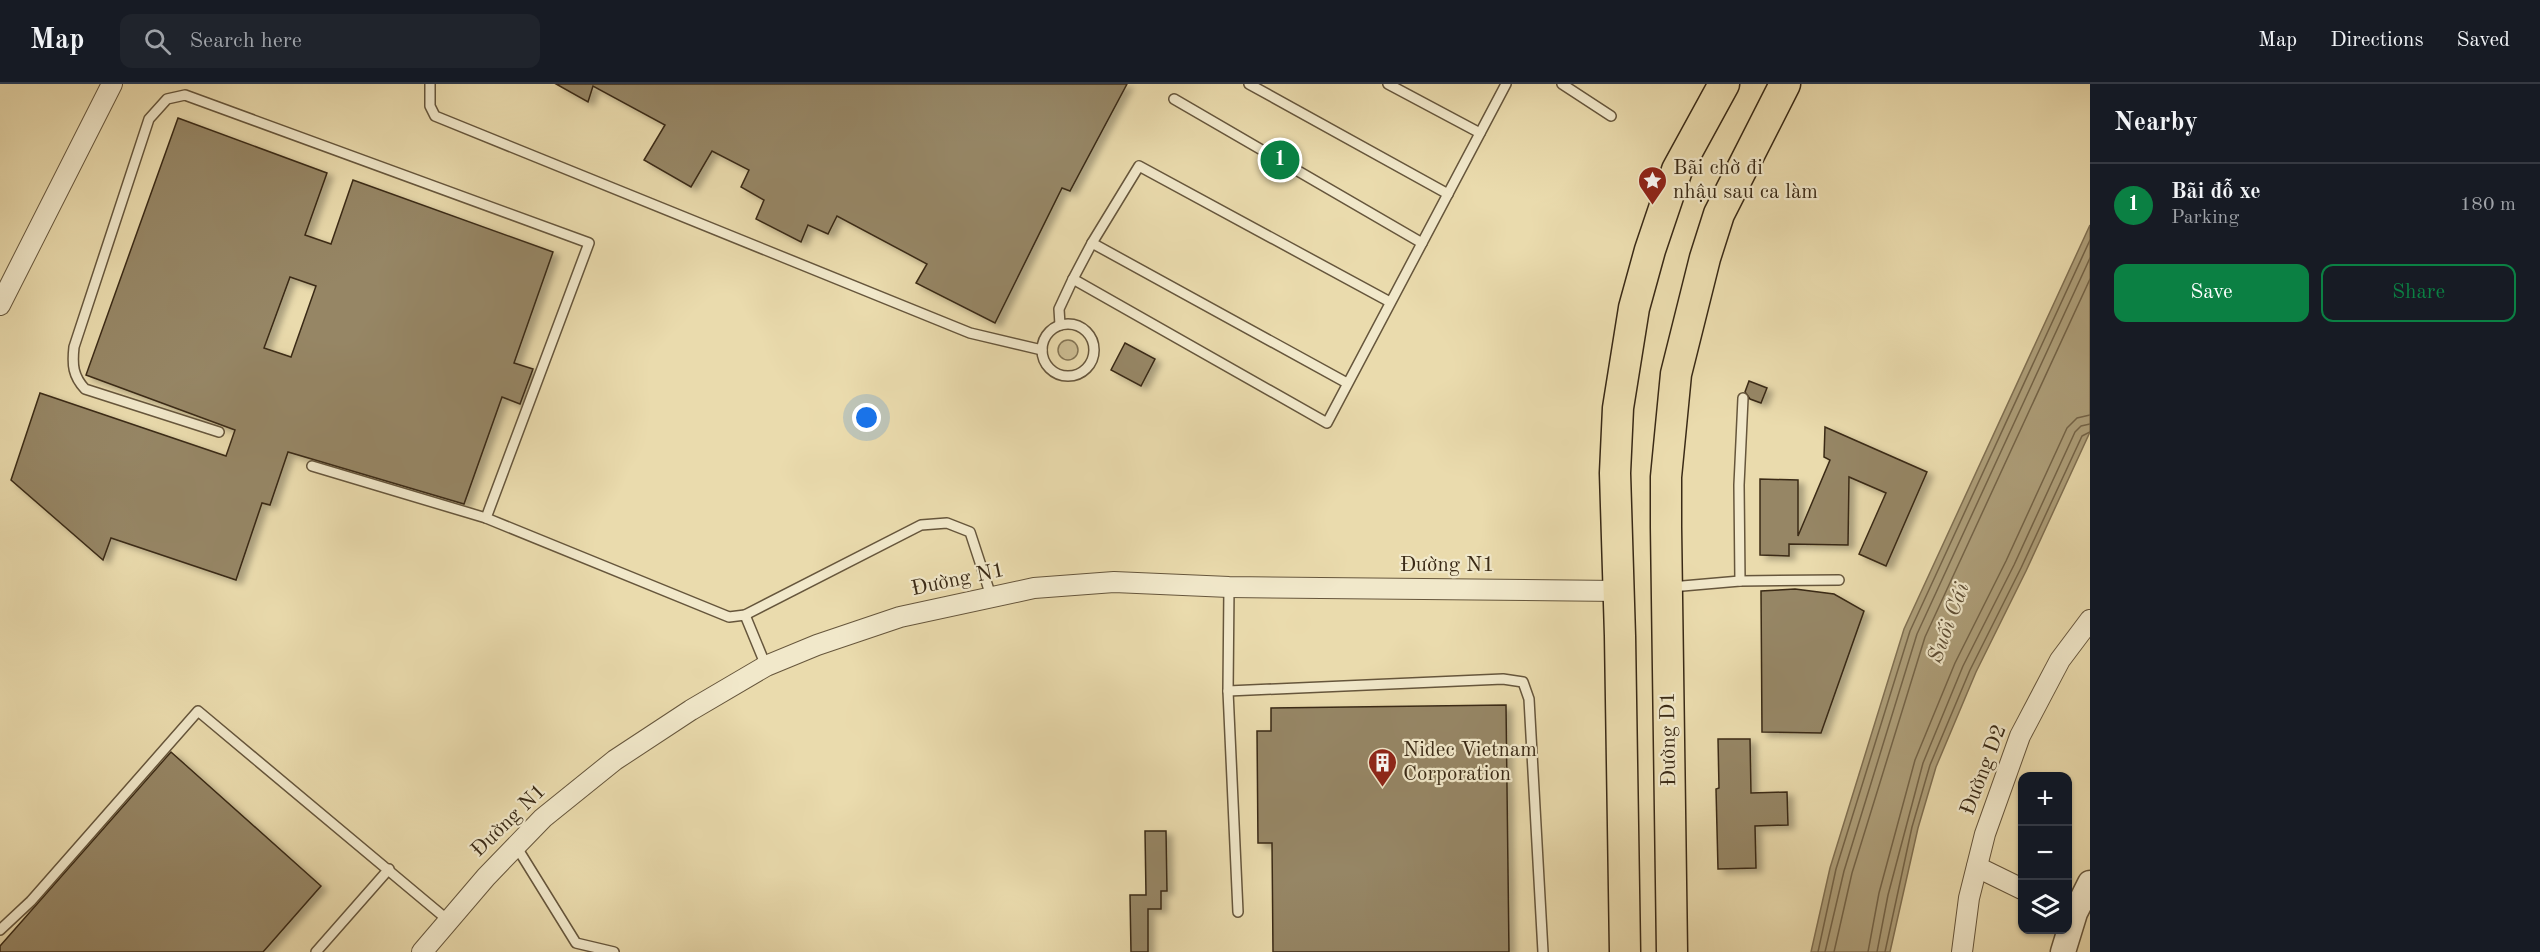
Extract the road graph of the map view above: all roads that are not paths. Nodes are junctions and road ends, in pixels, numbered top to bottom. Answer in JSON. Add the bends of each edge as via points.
{"nodes":[{"id":1,"x":112,"y":84,"type":"edge"},
{"id":2,"x":430,"y":84,"type":"edge"},
{"id":3,"x":1249,"y":84,"type":"edge"},
{"id":4,"x":1388,"y":84,"type":"edge"},
{"id":5,"x":1506,"y":84,"type":"edge"},
{"id":6,"x":1562,"y":84,"type":"edge"},
{"id":7,"x":1724,"y":84,"type":"edge"},
{"id":8,"x":1785,"y":84,"type":"edge"},
{"id":9,"x":1174,"y":99,"type":"dead end"},
{"id":10,"x":1611,"y":116,"type":"dead end"},
{"id":11,"x":1480,"y":133,"type":"junction"},
{"id":12,"x":1448,"y":194,"type":"junction"},
{"id":13,"x":1092,"y":243,"type":"junction"},
{"id":14,"x":1422,"y":243,"type":"junction"},
{"id":15,"x":1074,"y":279,"type":"junction"},
{"id":16,"x":1390,"y":302,"type":"junction"},
{"id":17,"x":0,"y":305,"type":"edge"},
{"id":18,"x":1060,"y":325,"type":"junction"},
{"id":19,"x":1042,"y":350,"type":"junction"},
{"id":20,"x":1347,"y":383,"type":"junction"},
{"id":21,"x":1743,"y":398,"type":"dead end"},
{"id":22,"x":219,"y":432,"type":"dead end"},
{"id":23,"x":312,"y":466,"type":"dead end"},
{"id":24,"x":486,"y":518,"type":"junction"},
{"id":25,"x":1839,"y":580,"type":"dead end"},
{"id":26,"x":1740,"y":581,"type":"junction"},
{"id":27,"x":1229,"y":587,"type":"junction"},
{"id":28,"x":1667,"y":587,"type":"junction"},
{"id":29,"x":1619,"y":591,"type":"junction"},
{"id":30,"x":991,"y":596,"type":"junction"},
{"id":31,"x":745,"y":615,"type":"junction"},
{"id":32,"x":2090,"y":620,"type":"edge"},
{"id":33,"x":766,"y":666,"type":"junction"},
{"id":34,"x":1228,"y":691,"type":"junction"},
{"id":35,"x":516,"y":846,"type":"junction"},
{"id":36,"x":1977,"y":867,"type":"junction"},
{"id":37,"x":389,"y":869,"type":"junction"},
{"id":38,"x":2090,"y":883,"type":"edge"},
{"id":39,"x":2018,"y":887,"type":"edge"},
{"id":40,"x":2072,"y":910,"type":"edge"},
{"id":41,"x":1238,"y":912,"type":"dead end"},
{"id":42,"x":449,"y":921,"type":"junction"},
{"id":43,"x":0,"y":930,"type":"edge"},
{"id":44,"x":2067,"y":934,"type":"edge"},
{"id":45,"x":612,"y":951,"type":"edge"},
{"id":46,"x":316,"y":952,"type":"edge"},
{"id":47,"x":422,"y":952,"type":"edge"},
{"id":48,"x":1543,"y":952,"type":"edge"},
{"id":49,"x":1625,"y":952,"type":"edge"},
{"id":50,"x":1672,"y":952,"type":"edge"},
{"id":51,"x":1962,"y":952,"type":"edge"},
{"id":52,"x":2063,"y":952,"type":"edge"}],
"edges":[{"from":1,"to":17,"type":"street"},
{"from":2,"to":19,"type":"lane","via":[[430,106],[435,116],[970,333]]},
{"from":3,"to":12,"type":"lane"},
{"from":4,"to":11,"type":"lane"},
{"from":5,"to":11,"type":"lane"},
{"from":6,"to":10,"type":"lane"},
{"from":7,"to":29,"type":"main road","via":[[1677,170],[1634,308],[1618,408],[1615,473]]},
{"from":8,"to":28,"type":"main road","name":"Đường D1","via":[[1719,214],[1676,374],[1666,477]]},
{"from":9,"to":14,"type":"lane"},
{"from":11,"to":12,"type":"lane"},
{"from":12,"to":14,"type":"lane"},
{"from":13,"to":15,"type":"lane"},
{"from":13,"to":16,"type":"lane","via":[[1139,166]]},
{"from":13,"to":20,"type":"lane"},
{"from":14,"to":16,"type":"lane"},
{"from":15,"to":18,"type":"lane","via":[[1059,309]]},
{"from":15,"to":20,"type":"lane","via":[[1327,423]]},
{"from":16,"to":20,"type":"lane"},
{"from":18,"to":19,"type":"lane","via":[[1047,334]]},
{"from":18,"to":19,"type":"lane","via":[[1076,326],[1089,335],[1093,351],[1088,366],[1075,375],[1059,375],[1046,365]]},
{"from":21,"to":26,"type":"lane"},
{"from":22,"to":24,"type":"lane","via":[[85,389],[76,379],[72,364],[74,347],[149,119],[167,99],[185,95],[589,243]]},
{"from":23,"to":24,"type":"lane"},
{"from":24,"to":31,"type":"lane","via":[[729,617]]},
{"from":25,"to":26,"type":"lane"},
{"from":26,"to":28,"type":"lane"},
{"from":27,"to":29,"type":"street","name":"Đường N1"},
{"from":27,"to":30,"type":"street","name":"Đường N1","via":[[1114,582],[1034,588]]},
{"from":27,"to":34,"type":"lane"},
{"from":28,"to":29,"type":"main road"},
{"from":28,"to":50,"type":"main road","name":"Đường D1"},
{"from":29,"to":49,"type":"main road"},
{"from":30,"to":31,"type":"lane","via":[[970,532],[947,523],[921,525]]},
{"from":30,"to":33,"type":"street","name":"Đường N1","via":[[900,617]]},
{"from":31,"to":33,"type":"lane"},
{"from":32,"to":36,"type":"street","name":"Đường D2","via":[[2060,660],[2020,736]]},
{"from":33,"to":35,"type":"street","name":"Đường N1","via":[[615,760],[543,818]]},
{"from":34,"to":41,"type":"lane"},
{"from":34,"to":48,"type":"lane","via":[[1503,679],[1523,682],[1529,699]]},
{"from":35,"to":42,"type":"street","name":"Đường N1"},
{"from":35,"to":45,"type":"lane","via":[[576,944]]},
{"from":36,"to":39,"type":"street"},
{"from":36,"to":51,"type":"street","name":"Đường D2"},
{"from":37,"to":42,"type":"lane"},
{"from":37,"to":43,"type":"lane","via":[[198,711],[31,901]]},
{"from":37,"to":46,"type":"lane"},
{"from":38,"to":40,"type":"street"},
{"from":42,"to":47,"type":"street","name":"Đường N1"},
{"from":44,"to":52,"type":"street"}]}
